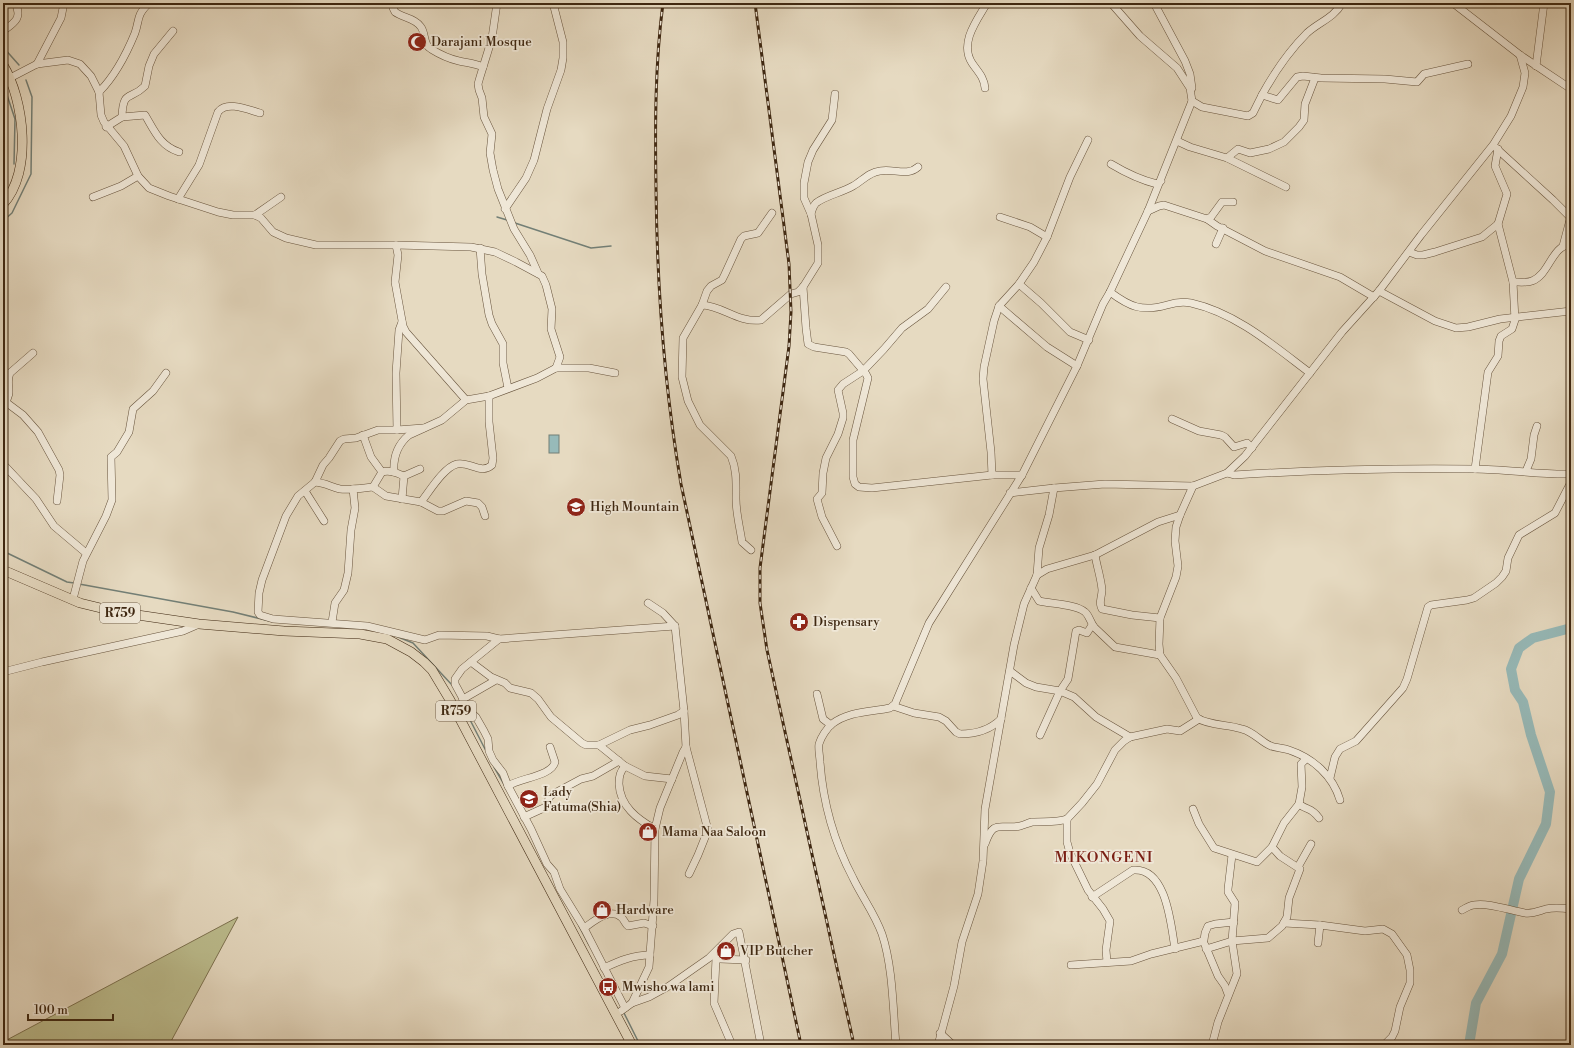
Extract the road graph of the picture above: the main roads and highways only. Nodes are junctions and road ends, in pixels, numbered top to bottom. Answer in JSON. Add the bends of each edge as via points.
{"nodes":[{"id":1,"x":3,"y":65,"type":"edge"},
{"id":2,"x":3,"y":204,"type":"edge"},
{"id":3,"x":3,"y":570,"type":"edge"},
{"id":4,"x":632,"y":1045,"type":"edge"}],
"edges":[{"from":1,"to":2,"type":"main road","via":[[17,96],[21,120],[21,158],[18,174],[13,189]]},
{"from":3,"to":4,"type":"main road","number":"R759","via":[[80,603],[117,612],[199,624],[371,635],[399,644],[424,662],[440,682]]}]}
